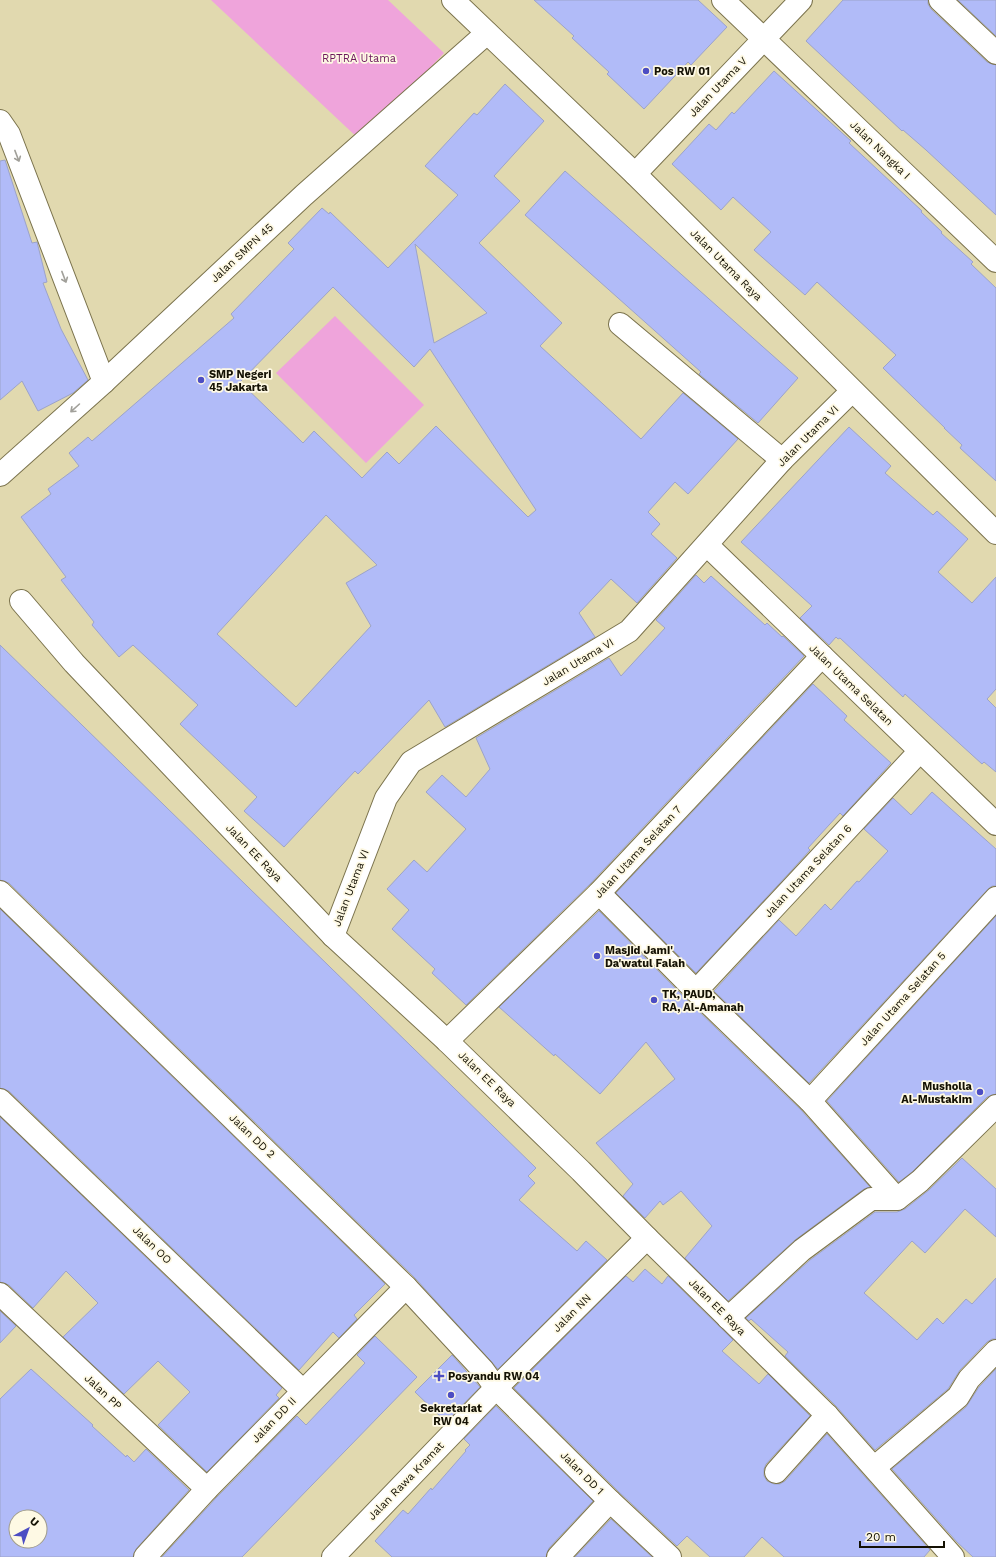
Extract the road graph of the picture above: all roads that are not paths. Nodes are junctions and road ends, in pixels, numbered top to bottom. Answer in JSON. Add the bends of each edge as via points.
{"nodes":[{"id":1,"x":453,"y":0,"type":"edge"},
{"id":2,"x":723,"y":0,"type":"edge"},
{"id":3,"x":801,"y":0,"type":"edge"},
{"id":4,"x":940,"y":0,"type":"edge"},
{"id":5,"x":487,"y":33,"type":"junction"},
{"id":6,"x":764,"y":39,"type":"junction"},
{"id":7,"x":996,"y":53,"type":"edge"},
{"id":8,"x":3,"y":132,"type":"edge"},
{"id":9,"x":634,"y":174,"type":"junction"},
{"id":10,"x":996,"y":261,"type":"edge"},
{"id":11,"x":620,"y":324,"type":"dead end"},
{"id":12,"x":104,"y":382,"type":"junction"},
{"id":13,"x":852,"y":391,"type":"junction"},
{"id":14,"x":782,"y":460,"type":"junction"},
{"id":15,"x":0,"y":475,"type":"edge"},
{"id":16,"x":996,"y":533,"type":"edge"},
{"id":17,"x":707,"y":545,"type":"junction"},
{"id":18,"x":21,"y":601,"type":"dead end"},
{"id":19,"x":822,"y":656,"type":"junction"},
{"id":20,"x":920,"y":751,"type":"junction"},
{"id":21,"x":996,"y":824,"type":"edge"},
{"id":22,"x":0,"y":892,"type":"edge"},
{"id":23,"x":599,"y":893,"type":"junction"},
{"id":24,"x":996,"y":898,"type":"edge"},
{"id":25,"x":333,"y":936,"type":"junction"},
{"id":26,"x":696,"y":991,"type":"junction"},
{"id":27,"x":447,"y":1041,"type":"junction"},
{"id":28,"x":0,"y":1100,"type":"edge"},
{"id":29,"x":810,"y":1101,"type":"junction"},
{"id":30,"x":996,"y":1106,"type":"edge"},
{"id":31,"x":897,"y":1199,"type":"junction"},
{"id":32,"x":647,"y":1238,"type":"junction"},
{"id":33,"x":406,"y":1287,"type":"junction"},
{"id":34,"x":0,"y":1294,"type":"edge"},
{"id":35,"x":728,"y":1318,"type":"junction"},
{"id":36,"x":996,"y":1352,"type":"edge"},
{"id":37,"x":496,"y":1388,"type":"junction"},
{"id":38,"x":303,"y":1391,"type":"junction"},
{"id":39,"x":827,"y":1415,"type":"junction"},
{"id":40,"x":874,"y":1467,"type":"junction"},
{"id":41,"x":776,"y":1472,"type":"dead end"},
{"id":42,"x":207,"y":1489,"type":"junction"},
{"id":43,"x":610,"y":1501,"type":"junction"},
{"id":44,"x":145,"y":1557,"type":"edge"},
{"id":45,"x":333,"y":1557,"type":"edge"},
{"id":46,"x":558,"y":1557,"type":"edge"},
{"id":47,"x":670,"y":1557,"type":"edge"},
{"id":48,"x":953,"y":1557,"type":"edge"}],
"edges":[{"from":1,"to":5,"type":"street","name":"Jalan Utama Raya"},
{"from":2,"to":6,"type":"street","name":"Jalan Nangka I"},
{"from":3,"to":6,"type":"street","name":"Jalan Utama V"},
{"from":4,"to":7,"type":"street"},
{"from":5,"to":9,"type":"street","name":"Jalan Utama Raya"},
{"from":5,"to":12,"type":"street","name":"Jalan SMPN 45","via":[[304,195]]},
{"from":6,"to":9,"type":"street","name":"Jalan Utama V"},
{"from":6,"to":10,"type":"street","name":"Jalan Nangka I"},
{"from":8,"to":12,"type":"street","one_way":true},
{"from":9,"to":13,"type":"street","name":"Jalan Utama Raya"},
{"from":11,"to":14,"type":"street"},
{"from":12,"to":15,"type":"street","name":"Jalan SMPN 45","one_way":true},
{"from":13,"to":14,"type":"street","name":"Jalan Utama VI"},
{"from":13,"to":16,"type":"street","name":"Jalan Utama Raya"},
{"from":14,"to":17,"type":"street","name":"Jalan Utama VI"},
{"from":17,"to":19,"type":"street","name":"Jalan Utama Selatan"},
{"from":17,"to":25,"type":"street","name":"Jalan Utama VI","via":[[629,631],[411,762],[386,798]]},
{"from":18,"to":25,"type":"street","name":"Jalan EE Raya","via":[[74,663]]},
{"from":19,"to":20,"type":"street","name":"Jalan Utama Selatan"},
{"from":19,"to":23,"type":"street","name":"Jalan Utama Selatan 7"},
{"from":20,"to":21,"type":"street","name":"Jalan Utama Selatan"},
{"from":20,"to":26,"type":"street","name":"Jalan Utama Selatan 6"},
{"from":22,"to":33,"type":"street","name":"Jalan DD 2"},
{"from":23,"to":26,"type":"street"},
{"from":23,"to":27,"type":"street","name":"Jalan Utama Selatan 7"},
{"from":24,"to":29,"type":"street","name":"Jalan Utama Selatan 5"},
{"from":25,"to":27,"type":"street","name":"Jalan EE Raya"},
{"from":26,"to":29,"type":"street"},
{"from":27,"to":32,"type":"street","name":"Jalan EE Raya"},
{"from":28,"to":38,"type":"street","name":"Jalan OO"},
{"from":29,"to":31,"type":"street"},
{"from":30,"to":31,"type":"street","via":[[920,1181]]},
{"from":31,"to":35,"type":"street","via":[[870,1199],[802,1250]]},
{"from":32,"to":35,"type":"street","name":"Jalan EE Raya"},
{"from":32,"to":37,"type":"street","name":"Jalan NN"},
{"from":33,"to":37,"type":"street","name":"Jalan DD 2","via":[[483,1370]]},
{"from":33,"to":38,"type":"street","name":"Jalan DD II"},
{"from":34,"to":42,"type":"street","name":"Jalan PP"},
{"from":35,"to":39,"type":"street","name":"Jalan EE Raya"},
{"from":36,"to":40,"type":"street","via":[[969,1379],[958,1397]]},
{"from":37,"to":43,"type":"street","name":"Jalan DD 1"},
{"from":37,"to":45,"type":"street","name":"Jalan Rawa Kramat"},
{"from":38,"to":42,"type":"street","name":"Jalan DD II"},
{"from":39,"to":40,"type":"street","name":"Jalan EE Raya"},
{"from":39,"to":41,"type":"street"},
{"from":40,"to":48,"type":"street","name":"Jalan EE Raya"},
{"from":42,"to":44,"type":"street","name":"Jalan DD II"},
{"from":43,"to":46,"type":"street"},
{"from":43,"to":47,"type":"street","name":"Jalan DD 1"}]}
